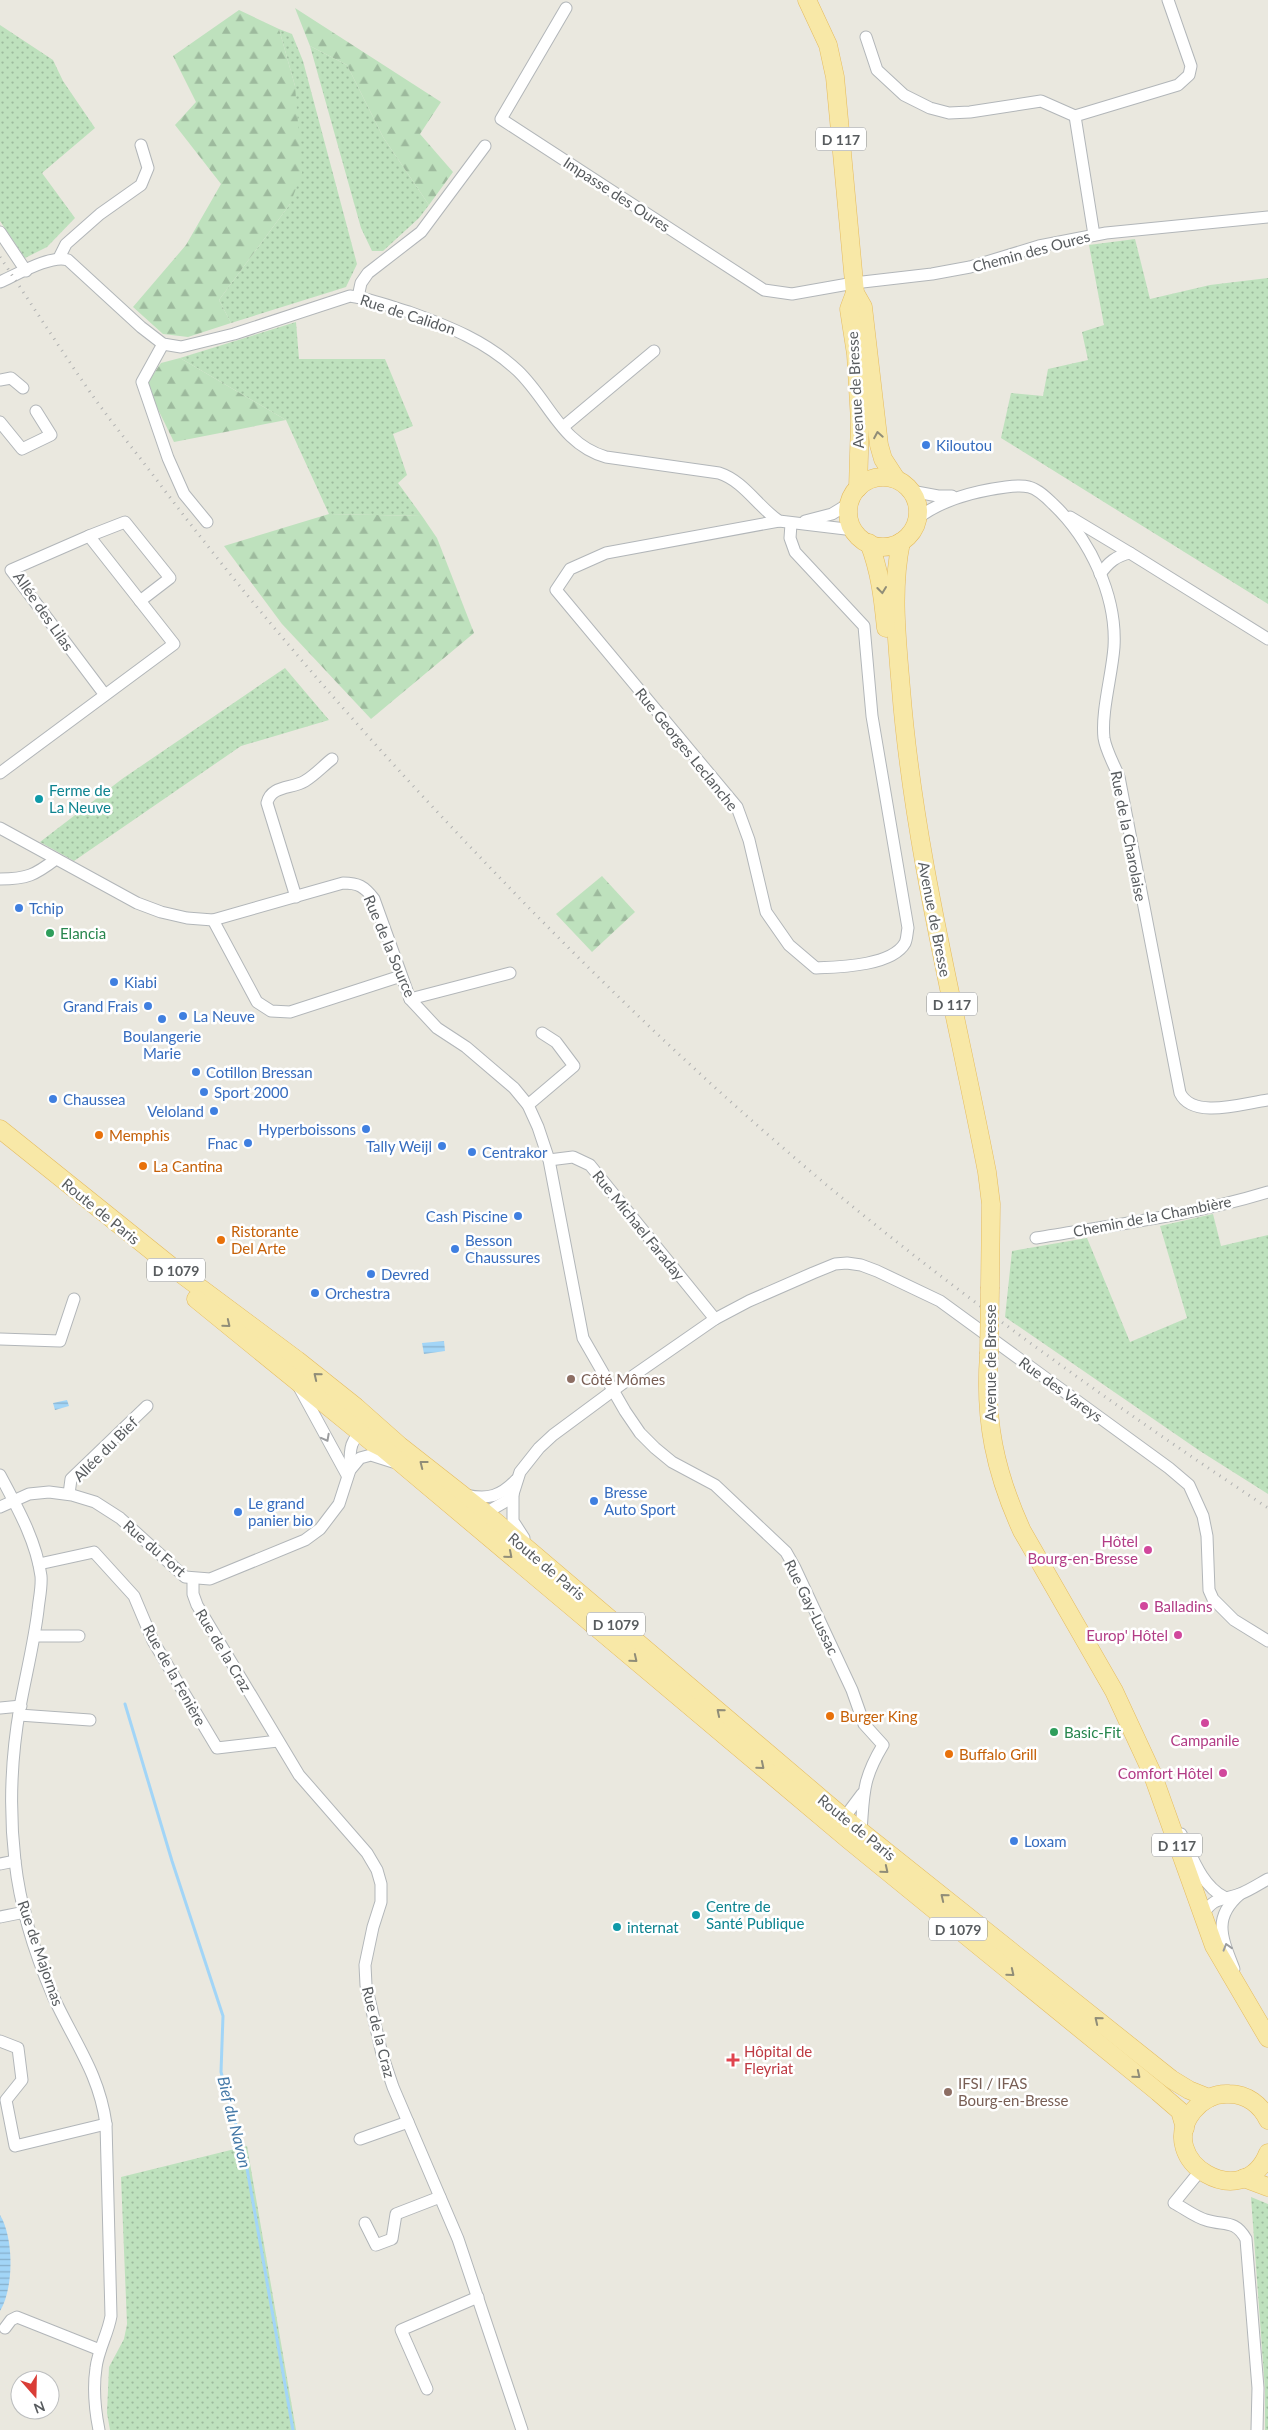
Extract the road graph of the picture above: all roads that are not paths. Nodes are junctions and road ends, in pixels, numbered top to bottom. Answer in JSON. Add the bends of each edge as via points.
{"nodes":[{"id":1,"x":807,"y":0,"type":"edge"},
{"id":2,"x":1168,"y":0,"type":"edge"},
{"id":3,"x":566,"y":8,"type":"dead end"},
{"id":4,"x":866,"y":37,"type":"dead end"},
{"id":5,"x":1075,"y":116,"type":"junction"},
{"id":6,"x":141,"y":145,"type":"dead end"},
{"id":7,"x":485,"y":146,"type":"dead end"},
{"id":8,"x":1268,"y":218,"type":"edge"},
{"id":9,"x":0,"y":232,"type":"edge"},
{"id":10,"x":1094,"y":235,"type":"junction"},
{"id":11,"x":59,"y":258,"type":"junction"},
{"id":12,"x":26,"y":271,"type":"junction"},
{"id":13,"x":0,"y":282,"type":"edge"},
{"id":14,"x":854,"y":288,"type":"junction"},
{"id":15,"x":358,"y":297,"type":"junction"},
{"id":16,"x":163,"y":344,"type":"junction"},
{"id":17,"x":654,"y":351,"type":"dead end"},
{"id":18,"x":0,"y":380,"type":"edge"},
{"id":19,"x":22,"y":388,"type":"dead end"},
{"id":20,"x":36,"y":411,"type":"dead end"},
{"id":21,"x":0,"y":422,"type":"edge"},
{"id":22,"x":563,"y":427,"type":"junction"},
{"id":23,"x":896,"y":479,"type":"junction"},
{"id":24,"x":858,"y":488,"type":"junction"},
{"id":25,"x":912,"y":491,"type":"junction"},
{"id":26,"x":966,"y":495,"type":"junction"},
{"id":27,"x":850,"y":503,"type":"junction"},
{"id":28,"x":1063,"y":513,"type":"junction"},
{"id":29,"x":918,"y":518,"type":"junction"},
{"id":30,"x":779,"y":521,"type":"junction"},
{"id":31,"x":207,"y":522,"type":"dead end"},
{"id":32,"x":791,"y":524,"type":"junction"},
{"id":33,"x":854,"y":530,"type":"junction"},
{"id":34,"x":90,"y":536,"type":"junction"},
{"id":35,"x":901,"y":542,"type":"junction"},
{"id":36,"x":869,"y":543,"type":"junction"},
{"id":37,"x":1130,"y":553,"type":"junction"},
{"id":38,"x":1100,"y":574,"type":"junction"},
{"id":39,"x":140,"y":601,"type":"junction"},
{"id":40,"x":1268,"y":639,"type":"edge"},
{"id":41,"x":105,"y":695,"type":"junction"},
{"id":42,"x":903,"y":722,"type":"junction"},
{"id":43,"x":332,"y":758,"type":"dead end"},
{"id":44,"x":0,"y":773,"type":"edge"},
{"id":45,"x":0,"y":828,"type":"edge"},
{"id":46,"x":56,"y":859,"type":"junction"},
{"id":47,"x":0,"y":879,"type":"edge"},
{"id":48,"x":296,"y":897,"type":"junction"},
{"id":49,"x":213,"y":920,"type":"junction"},
{"id":50,"x":510,"y":973,"type":"dead end"},
{"id":51,"x":401,"y":976,"type":"junction"},
{"id":52,"x":410,"y":998,"type":"junction"},
{"id":53,"x":542,"y":1033,"type":"dead end"},
{"id":54,"x":1268,"y":1100,"type":"edge"},
{"id":55,"x":528,"y":1106,"type":"junction"},
{"id":56,"x":0,"y":1129,"type":"edge"},
{"id":57,"x":0,"y":1138,"type":"edge"},
{"id":58,"x":549,"y":1160,"type":"junction"},
{"id":59,"x":1268,"y":1192,"type":"edge"},
{"id":60,"x":1036,"y":1238,"type":"dead end"},
{"id":61,"x":74,"y":1299,"type":"dead end"},
{"id":62,"x":715,"y":1319,"type":"junction"},
{"id":63,"x":0,"y":1339,"type":"edge"},
{"id":64,"x":295,"y":1379,"type":"junction"},
{"id":65,"x":613,"y":1391,"type":"junction"},
{"id":66,"x":147,"y":1406,"type":"dead end"},
{"id":67,"x":356,"y":1407,"type":"junction"},
{"id":68,"x":361,"y":1433,"type":"junction"},
{"id":69,"x":400,"y":1446,"type":"junction"},
{"id":70,"x":405,"y":1467,"type":"junction"},
{"id":71,"x":351,"y":1469,"type":"junction"},
{"id":72,"x":0,"y":1475,"type":"edge"},
{"id":73,"x":518,"y":1476,"type":"junction"},
{"id":74,"x":68,"y":1494,"type":"junction"},
{"id":75,"x":513,"y":1494,"type":"junction"},
{"id":76,"x":498,"y":1495,"type":"junction"},
{"id":77,"x":453,"y":1498,"type":"junction"},
{"id":78,"x":14,"y":1501,"type":"junction"},
{"id":79,"x":0,"y":1507,"type":"edge"},
{"id":80,"x":484,"y":1512,"type":"junction"},
{"id":81,"x":485,"y":1534,"type":"junction"},
{"id":82,"x":38,"y":1564,"type":"junction"},
{"id":83,"x":554,"y":1571,"type":"junction"},
{"id":84,"x":193,"y":1579,"type":"junction"},
{"id":85,"x":35,"y":1636,"type":"junction"},
{"id":86,"x":79,"y":1636,"type":"dead end"},
{"id":87,"x":1268,"y":1641,"type":"edge"},
{"id":88,"x":0,"y":1708,"type":"edge"},
{"id":89,"x":20,"y":1710,"type":"junction"},
{"id":90,"x":90,"y":1720,"type":"dead end"},
{"id":91,"x":278,"y":1741,"type":"junction"},
{"id":92,"x":1152,"y":1773,"type":"junction"},
{"id":93,"x":862,"y":1794,"type":"junction"},
{"id":94,"x":844,"y":1818,"type":"junction"},
{"id":95,"x":861,"y":1831,"type":"junction"},
{"id":96,"x":15,"y":1861,"type":"junction"},
{"id":97,"x":0,"y":1864,"type":"edge"},
{"id":98,"x":1268,"y":1879,"type":"edge"},
{"id":99,"x":1240,"y":1894,"type":"junction"},
{"id":100,"x":1224,"y":1897,"type":"junction"},
{"id":101,"x":25,"y":1912,"type":"junction"},
{"id":102,"x":1202,"y":1916,"type":"junction"},
{"id":103,"x":0,"y":1917,"type":"edge"},
{"id":104,"x":1251,"y":2008,"type":"junction"},
{"id":105,"x":1268,"y":2038,"type":"edge"},
{"id":106,"x":0,"y":2042,"type":"edge"},
{"id":107,"x":3,"y":2097,"type":"edge"},
{"id":108,"x":1209,"y":2098,"type":"junction"},
{"id":109,"x":1265,"y":2108,"type":"edge"},
{"id":110,"x":408,"y":2122,"type":"junction"},
{"id":111,"x":106,"y":2124,"type":"junction"},
{"id":112,"x":1185,"y":2128,"type":"junction"},
{"id":113,"x":360,"y":2139,"type":"dead end"},
{"id":114,"x":1268,"y":2153,"type":"edge"},
{"id":115,"x":1200,"y":2171,"type":"junction"},
{"id":116,"x":1244,"y":2178,"type":"junction"},
{"id":117,"x":1268,"y":2187,"type":"edge"},
{"id":118,"x":440,"y":2197,"type":"junction"},
{"id":119,"x":365,"y":2223,"type":"dead end"},
{"id":120,"x":478,"y":2297,"type":"junction"},
{"id":121,"x":5,"y":2328,"type":"dead end"},
{"id":122,"x":100,"y":2350,"type":"junction"},
{"id":123,"x":427,"y":2389,"type":"dead end"},
{"id":124,"x":99,"y":2430,"type":"edge"},
{"id":125,"x":522,"y":2430,"type":"edge"},
{"id":126,"x":1257,"y":2430,"type":"edge"}],
"edges":[{"from":1,"to":14,"type":"main road","name":"Avenue de Bresse","number":"D 117","via":[[828,45],[835,77]]},
{"from":2,"to":5,"type":"street","via":[[1191,66],[1189,75],[1178,85]]},
{"from":3,"to":14,"type":"street","name":"Impasse des Oures","via":[[501,119],[764,290],[792,294]]},
{"from":4,"to":5,"type":"street","via":[[877,70],[904,95],[930,108],[949,113],[970,112],[1041,101]]},
{"from":5,"to":10,"type":"street"},
{"from":6,"to":11,"type":"street","via":[[148,168],[141,184],[72,238]]},
{"from":7,"to":15,"type":"street","via":[[421,232],[368,273],[361,283]]},
{"from":8,"to":10,"type":"street","name":"Chemin des Oures"},
{"from":9,"to":12,"type":"street"},
{"from":10,"to":14,"type":"street","name":"Chemin des Oures","via":[[1039,246],[970,268]]},
{"from":11,"to":12,"type":"street"},
{"from":11,"to":16,"type":"street","via":[[68,260]]},
{"from":12,"to":13,"type":"street"},
{"from":23,"to":14,"type":"main road","name":"Avenue de Bresse","number":"D 117","one_way":true,"via":[[879,446],[863,307]]},
{"from":14,"to":24,"type":"main road","name":"Avenue de Bresse","number":"D 117","via":[[849,309],[856,354],[860,421]]},
{"from":15,"to":16,"type":"street","name":"Rue de Calidon","via":[[328,302],[234,334],[181,347]]},
{"from":15,"to":22,"type":"street","name":"Rue de Calidon","via":[[477,339],[519,372]]},
{"from":16,"to":31,"type":"street","via":[[142,382],[184,494]]},
{"from":17,"to":22,"type":"street"},
{"from":18,"to":19,"type":"street","via":[[11,378]]},
{"from":20,"to":21,"type":"street","via":[[51,435],[22,449]]},
{"from":22,"to":30,"type":"street","name":"Rue de Calidon","via":[[569,437],[591,452],[606,457],[729,476]]},
{"from":23,"to":24,"type":"main road","via":[[876,478]]},
{"from":23,"to":25,"type":"main road"},
{"from":24,"to":27,"type":"main road"},
{"from":25,"to":26,"type":"street","via":[[938,496]]},
{"from":25,"to":29,"type":"main road"},
{"from":26,"to":28,"type":"street","name":"Rue de la Charolaise","via":[[1029,486]]},
{"from":26,"to":29,"type":"street","via":[[940,504]]},
{"from":27,"to":32,"type":"street","name":"Rue de Calidon","via":[[832,514]]},
{"from":27,"to":33,"type":"main road","via":[[848,513]]},
{"from":28,"to":37,"type":"street"},
{"from":28,"to":38,"type":"street","name":"Rue de la Charolaise","via":[[1087,545]]},
{"from":29,"to":35,"type":"main road","via":[[909,536]]},
{"from":30,"to":32,"type":"street","name":"Rue de Calidon"},
{"from":30,"to":32,"type":"street","name":"Rue Georges Leclanche","via":[[606,553],[570,569],[556,590],[737,807],[749,840],[766,912],[789,945],[816,968],[843,967],[880,960],[899,950],[906,942],[908,928],[872,716],[864,626],[795,552],[790,538]]},
{"from":32,"to":33,"type":"street","name":"Rue de Calidon"},
{"from":33,"to":36,"type":"main road"},
{"from":34,"to":39,"type":"street"},
{"from":34,"to":39,"type":"street","name":"Allée des Lilas","via":[[125,522],[170,578]]},
{"from":34,"to":41,"type":"street","name":"Allée des Lilas","via":[[12,570]]},
{"from":35,"to":36,"type":"main road","via":[[890,546]]},
{"from":35,"to":42,"type":"main road","name":"Avenue de Bresse","number":"D 117","via":[[895,624]]},
{"from":36,"to":42,"type":"main road","name":"Avenue de Bresse","number":"D 117","one_way":true,"via":[[882,586],[887,644]]},
{"from":37,"to":38,"type":"street","via":[[1108,563]]},
{"from":37,"to":40,"type":"street"},
{"from":38,"to":54,"type":"street","name":"Rue de la Charolaise","via":[[1114,648],[1104,739],[1119,777],[1180,1093],[1188,1104],[1206,1109]]},
{"from":39,"to":41,"type":"street","via":[[174,644]]},
{"from":41,"to":44,"type":"street"},
{"from":42,"to":92,"type":"main road","name":"Avenue de Bresse","number":"D 117","bridge":true,"via":[[920,842],[988,1172],[991,1204],[989,1430],[1011,1507],[1022,1531],[1114,1691]]},
{"from":43,"to":48,"type":"street","via":[[304,782],[268,797],[267,804]]},
{"from":45,"to":46,"type":"street","name":"Rue de la Source"},
{"from":46,"to":47,"type":"street","via":[[36,875]]},
{"from":46,"to":49,"type":"street","name":"Rue de la Source","via":[[137,903],[187,918]]},
{"from":48,"to":49,"type":"street","name":"Rue de la Source"},
{"from":48,"to":51,"type":"street","name":"Rue de la Source","via":[[342,884],[366,888],[374,899]]},
{"from":49,"to":51,"type":"street","via":[[257,1002],[271,1011],[290,1012]]},
{"from":50,"to":52,"type":"street"},
{"from":51,"to":52,"type":"street","name":"Rue de la Source"},
{"from":52,"to":55,"type":"street","name":"Rue de la Source","via":[[437,1028],[466,1047],[514,1088]]},
{"from":53,"to":55,"type":"street","via":[[556,1042],[574,1066]]},
{"from":55,"to":58,"type":"street","name":"Rue de la Source"},
{"from":67,"to":56,"type":"main road","name":"Route de Paris","number":"D 1079","one_way":true,"via":[[164,1261]]},
{"from":57,"to":64,"type":"main road","name":"Route de Paris","number":"D 1079","one_way":true},
{"from":58,"to":62,"type":"street","name":"Rue Michael Faraday","via":[[573,1157],[590,1165]]},
{"from":58,"to":65,"type":"street","name":"Rue de la Source","via":[[583,1338]]},
{"from":59,"to":60,"type":"street","name":"Chemin de la Chambière","via":[[1153,1218]]},
{"from":61,"to":63,"type":"street","via":[[60,1341]]},
{"from":62,"to":65,"type":"street","name":"Rue des Vareys"},
{"from":62,"to":87,"type":"street","name":"Rue des Vareys","via":[[813,1273],[846,1263],[877,1271],[940,1301],[1188,1485],[1203,1516],[1213,1600],[1234,1620]]},
{"from":64,"to":68,"type":"main road","name":"Route de Paris","number":"D 1079"},
{"from":64,"to":71,"type":"street","one_way":true},
{"from":65,"to":73,"type":"street","name":"Rue des Vareys","via":[[539,1448]]},
{"from":65,"to":93,"type":"street","name":"Rue Gay-Lussac","via":[[640,1433],[655,1448],[672,1462],[715,1485],[786,1552],[852,1690],[864,1724],[883,1745]]},
{"from":66,"to":74,"type":"street","name":"Allée du Bief","via":[[71,1479]]},
{"from":67,"to":68,"type":"street"},
{"from":67,"to":69,"type":"main road","name":"Route de Paris","number":"D 1079"},
{"from":68,"to":69,"type":"street","via":[[375,1433]]},
{"from":68,"to":70,"type":"main road","name":"Route de Paris","number":"D 1079"},
{"from":68,"to":71,"type":"street","name":"Rue du Fort","via":[[352,1442]]},
{"from":77,"to":69,"type":"main road","name":"Route de Paris","number":"D 1079","one_way":true},
{"from":70,"to":71,"type":"street","via":[[371,1455]]},
{"from":70,"to":77,"type":"main road","name":"Route de Paris","number":"D 1079"},
{"from":71,"to":84,"type":"street","name":"Rue du Fort","via":[[339,1504],[330,1518],[305,1540],[210,1579]]},
{"from":72,"to":78,"type":"street","name":"Rue de Majornas"},
{"from":73,"to":75,"type":"street","name":"Rue des Vareys"},
{"from":73,"to":76,"type":"street","name":"Rue des Vareys"},
{"from":74,"to":78,"type":"street","name":"Rue du Fort","via":[[28,1494]]},
{"from":74,"to":84,"type":"street","name":"Rue du Fort","via":[[95,1502],[120,1518],[185,1577]]},
{"from":75,"to":80,"type":"street","via":[[502,1505]]},
{"from":75,"to":83,"type":"street","name":"Rue des Vareys","via":[[511,1514],[514,1525]]},
{"from":76,"to":77,"type":"street"},
{"from":76,"to":80,"type":"street","name":"Rue des Vareys"},
{"from":77,"to":80,"type":"main road","name":"Route de Paris","number":"D 1079"},
{"from":77,"to":81,"type":"main road","name":"Route de Paris","number":"D 1079"},
{"from":78,"to":79,"type":"street","name":"Rue du Fort"},
{"from":78,"to":82,"type":"street","name":"Rue de Majornas"},
{"from":80,"to":81,"type":"street"},
{"from":80,"to":83,"type":"main road","name":"Route de Paris","number":"D 1079"},
{"from":81,"to":112,"type":"main road","name":"Route de Paris","number":"D 1079","one_way":true,"via":[[845,1836],[1158,2092],[1180,2111]]},
{"from":82,"to":85,"type":"street","name":"Rue de Majornas","via":[[41,1578]]},
{"from":82,"to":91,"type":"street","name":"Rue de la Fenière","via":[[94,1552],[134,1596],[153,1641],[217,1748]]},
{"from":94,"to":83,"type":"main road","name":"Route de Paris","number":"D 1079","one_way":true},
{"from":84,"to":91,"type":"street","name":"Rue de la Craz","via":[[197,1605]]},
{"from":85,"to":86,"type":"street"},
{"from":85,"to":89,"type":"street","name":"Rue de Majornas"},
{"from":88,"to":89,"type":"street"},
{"from":89,"to":90,"type":"street"},
{"from":89,"to":96,"type":"street","name":"Rue de Majornas","via":[[11,1794]]},
{"from":91,"to":110,"type":"street","name":"Rue de la Craz","via":[[299,1775],[367,1853],[377,1870],[381,1902],[368,1947],[366,1985],[393,2088]]},
{"from":92,"to":100,"type":"street","via":[[1206,1882]]},
{"from":92,"to":102,"type":"main road","name":"Avenue de Bresse","number":"D 117"},
{"from":93,"to":94,"type":"street","name":"Rue Gay-Lussac"},
{"from":93,"to":95,"type":"street","name":"Rue Gay-Lussac"},
{"from":94,"to":95,"type":"main road","name":"Route de Paris","number":"D 1079"},
{"from":108,"to":95,"type":"main road","name":"Route de Paris","number":"D 1079","one_way":true,"via":[[1171,2079]]},
{"from":96,"to":97,"type":"street"},
{"from":96,"to":101,"type":"street","name":"Rue de Majornas"},
{"from":98,"to":99,"type":"street"},
{"from":99,"to":100,"type":"street"},
{"from":104,"to":99,"type":"street","one_way":true,"via":[[1232,1963],[1222,1926],[1228,1904]]},
{"from":100,"to":102,"type":"street","via":[[1208,1906]]},
{"from":101,"to":103,"type":"street"},
{"from":101,"to":111,"type":"street","name":"Rue de Majornas","via":[[53,1994],[94,2074],[103,2100]]},
{"from":102,"to":104,"type":"main road","name":"Avenue de Bresse","number":"D 117","via":[[1220,1960]]},
{"from":104,"to":105,"type":"main road","name":"Avenue de Bresse","number":"D 117"},
{"from":106,"to":107,"type":"street","via":[[18,2048],[22,2080]]},
{"from":107,"to":111,"type":"street","via":[[15,2146]]},
{"from":108,"to":109,"type":"main road","via":[[1219,2094],[1241,2096]]},
{"from":108,"to":112,"type":"main road","via":[[1198,2105]]},
{"from":110,"to":113,"type":"street"},
{"from":110,"to":118,"type":"street","name":"Rue de la Craz"},
{"from":111,"to":122,"type":"street","name":"Rue de Majornas","via":[[111,2316],[108,2334]]},
{"from":112,"to":115,"type":"main road","via":[[1186,2152]]},
{"from":114,"to":116,"type":"main road","via":[[1256,2170]]},
{"from":115,"to":116,"type":"main road","via":[[1221,2181]]},
{"from":115,"to":126,"type":"street","via":[[1174,2203],[1204,2220],[1234,2225],[1246,2239],[1258,2388]]},
{"from":116,"to":117,"type":"main road"},
{"from":118,"to":119,"type":"street","via":[[396,2214],[392,2240],[376,2245]]},
{"from":118,"to":120,"type":"street","name":"Rue de la Craz"},
{"from":120,"to":123,"type":"street","via":[[401,2330]]},
{"from":120,"to":125,"type":"street","name":"Rue de la Craz"},
{"from":121,"to":122,"type":"street","via":[[17,2317]]},
{"from":122,"to":124,"type":"street","name":"Rue de Majornas","via":[[95,2396]]}]}
